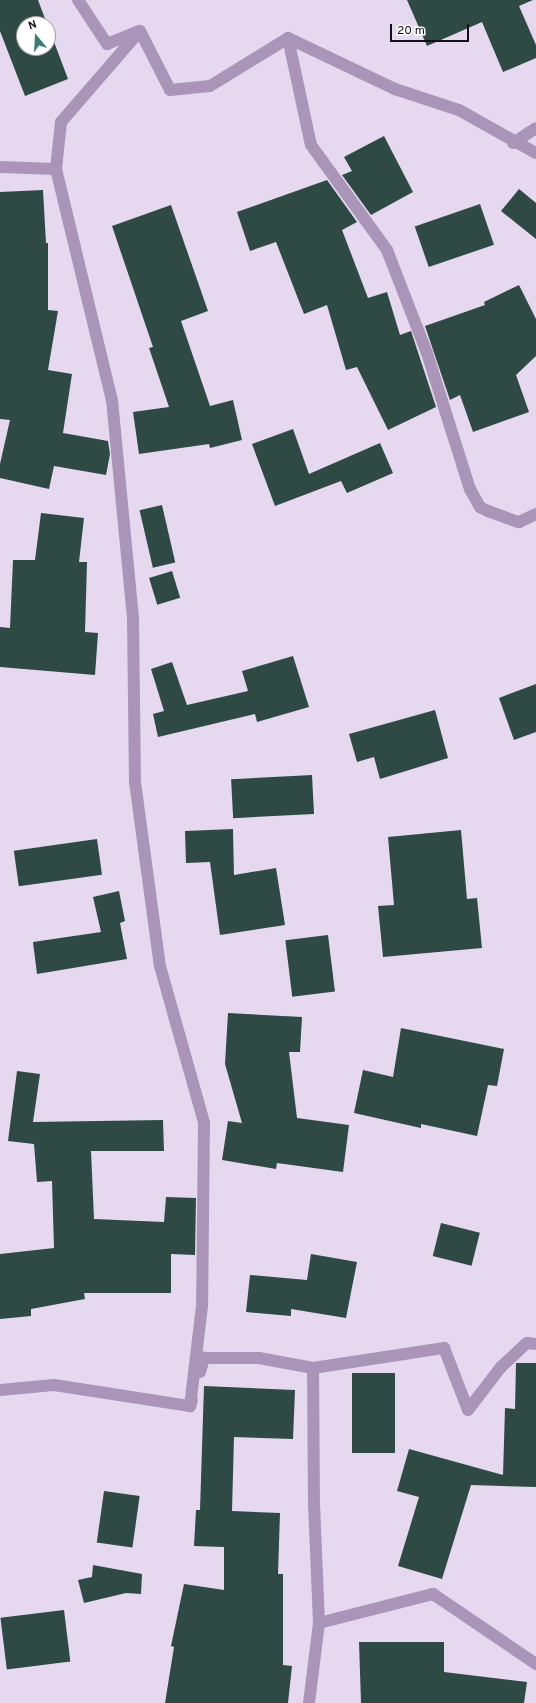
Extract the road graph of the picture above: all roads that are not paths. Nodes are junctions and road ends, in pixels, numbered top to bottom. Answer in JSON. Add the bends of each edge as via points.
{"nodes":[{"id":1,"x":78,"y":0,"type":"edge"},
{"id":2,"x":140,"y":31,"type":"junction"},
{"id":3,"x":288,"y":38,"type":"junction"},
{"id":4,"x":536,"y":128,"type":"edge"},
{"id":5,"x":513,"y":143,"type":"junction"},
{"id":6,"x":536,"y":154,"type":"edge"},
{"id":7,"x":0,"y":167,"type":"edge"},
{"id":8,"x":56,"y":169,"type":"junction"},
{"id":9,"x":536,"y":514,"type":"edge"},
{"id":10,"x":536,"y":1344,"type":"edge"},
{"id":11,"x":313,"y":1368,"type":"junction"},
{"id":12,"x":0,"y":1390,"type":"edge"},
{"id":13,"x":190,"y":1406,"type":"junction"},
{"id":14,"x":319,"y":1623,"type":"junction"},
{"id":15,"x":536,"y":1664,"type":"edge"},
{"id":16,"x":309,"y":1703,"type":"edge"}],
"edges":[{"from":1,"to":2,"type":"street","via":[[107,44]]},
{"from":2,"to":3,"type":"street","via":[[170,90],[210,86]]},
{"from":2,"to":8,"type":"street","via":[[61,122]]},
{"from":3,"to":5,"type":"street","via":[[395,88],[459,110]]},
{"from":3,"to":9,"type":"street","via":[[311,145],[386,250],[427,353],[470,489],[480,507],[488,511],[519,522]]},
{"from":4,"to":5,"type":"street"},
{"from":5,"to":6,"type":"street"},
{"from":7,"to":8,"type":"street"},
{"from":8,"to":13,"type":"street","via":[[112,400],[133,619],[135,782],[160,966],[204,1123],[202,1306]]},
{"from":10,"to":11,"type":"street","via":[[527,1343],[501,1367],[468,1410],[444,1348]]},
{"from":11,"to":13,"type":"street","via":[[259,1358],[204,1358]]},
{"from":11,"to":14,"type":"street","via":[[314,1506]]},
{"from":12,"to":13,"type":"street","via":[[54,1385]]},
{"from":14,"to":15,"type":"street","via":[[433,1594]]},
{"from":14,"to":16,"type":"street"}]}
